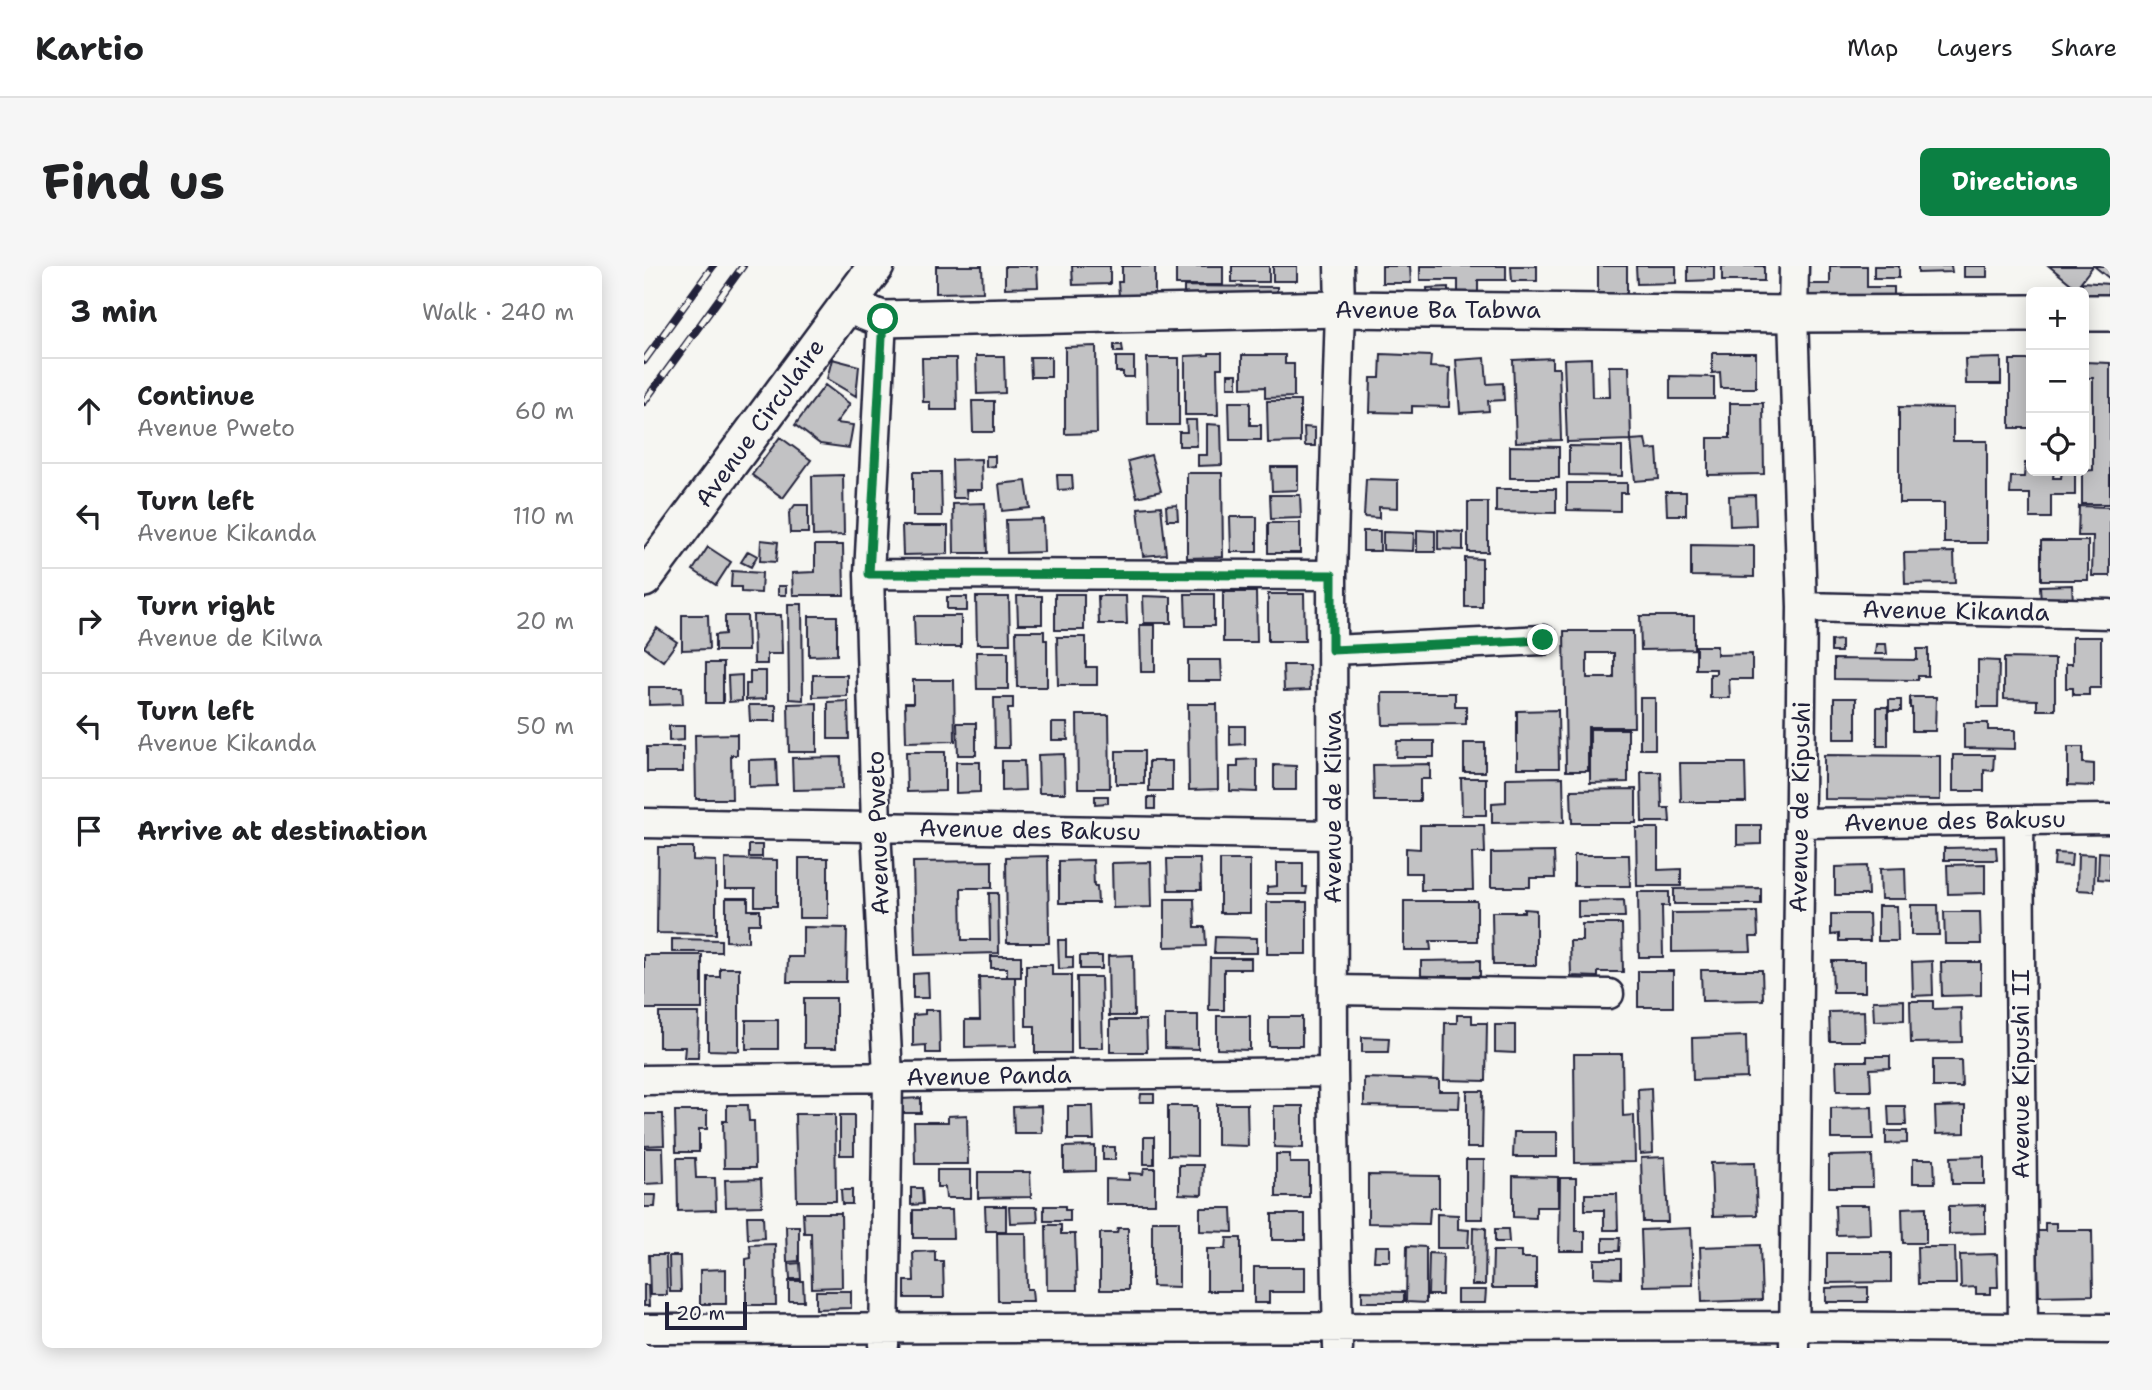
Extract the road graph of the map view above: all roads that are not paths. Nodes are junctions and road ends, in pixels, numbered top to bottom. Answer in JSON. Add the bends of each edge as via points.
{"nodes":[{"id":1,"x":877,"y":266,"type":"edge"},
{"id":2,"x":1339,"y":266,"type":"edge"},
{"id":3,"x":1794,"y":266,"type":"edge"},
{"id":4,"x":847,"y":305,"type":"junction"},
{"id":5,"x":1340,"y":309,"type":"junction"},
{"id":6,"x":2026,"y":313,"type":"edge"},
{"id":7,"x":2089,"y":313,"type":"edge"},
{"id":8,"x":2110,"y":313,"type":"edge"},
{"id":9,"x":1793,"y":314,"type":"junction"},
{"id":10,"x":883,"y":319,"type":"junction"},
{"id":11,"x":869,"y":574,"type":"junction"},
{"id":12,"x":1332,"y":575,"type":"junction"},
{"id":13,"x":644,"y":579,"type":"edge"},
{"id":14,"x":1802,"y":607,"type":"junction"},
{"id":15,"x":2110,"y":614,"type":"edge"},
{"id":16,"x":1543,"y":640,"type":"dead end"},
{"id":17,"x":1332,"y":650,"type":"junction"},
{"id":18,"x":2110,"y":819,"type":"edge"},
{"id":19,"x":2019,"y":821,"type":"junction"},
{"id":20,"x":644,"y":823,"type":"edge"},
{"id":21,"x":1800,"y":823,"type":"junction"},
{"id":22,"x":876,"y":827,"type":"junction"},
{"id":23,"x":1333,"y":835,"type":"junction"},
{"id":24,"x":1333,"y":990,"type":"junction"},
{"id":25,"x":1608,"y":994,"type":"dead end"},
{"id":26,"x":1333,"y":1072,"type":"junction"},
{"id":27,"x":888,"y":1077,"type":"junction"},
{"id":28,"x":644,"y":1080,"type":"edge"},
{"id":29,"x":2022,"y":1327,"type":"junction"},
{"id":30,"x":644,"y":1329,"type":"edge"},
{"id":31,"x":2110,"y":1329,"type":"edge"},
{"id":32,"x":1338,"y":1337,"type":"edge"},
{"id":33,"x":1794,"y":1337,"type":"edge"},
{"id":34,"x":885,"y":1339,"type":"edge"}],
"edges":[{"from":1,"to":4,"type":"street","name":"Avenue Circulaire"},
{"from":2,"to":5,"type":"street","name":"Avenue de Kilwa"},
{"from":3,"to":9,"type":"street","name":"Avenue de Kipushi"},
{"from":4,"to":10,"type":"street","name":"Avenue Ba Tabwa"},
{"from":4,"to":13,"type":"street","name":"Avenue Circulaire"},
{"from":5,"to":9,"type":"street","name":"Avenue Ba Tabwa"},
{"from":5,"to":10,"type":"street","name":"Avenue Ba Tabwa"},
{"from":5,"to":12,"type":"street","name":"Avenue de Kilwa"},
{"from":6,"to":9,"type":"street","name":"Avenue Ba Tabwa"},
{"from":7,"to":8,"type":"street"},
{"from":9,"to":14,"type":"street","name":"Avenue de Kipushi"},
{"from":10,"to":11,"type":"street","name":"Avenue Pweto"},
{"from":11,"to":12,"type":"street"},
{"from":11,"to":22,"type":"street","name":"Avenue Pweto"},
{"from":12,"to":17,"type":"street","name":"Avenue de Kilwa"},
{"from":14,"to":15,"type":"street","name":"Avenue Kikanda"},
{"from":14,"to":21,"type":"street","name":"Avenue de Kipushi"},
{"from":16,"to":17,"type":"street"},
{"from":17,"to":23,"type":"street","name":"Avenue de Kilwa"},
{"from":18,"to":19,"type":"street","name":"Avenue des Bakusu"},
{"from":19,"to":21,"type":"street","name":"Avenue des Bakusu"},
{"from":19,"to":29,"type":"street","name":"Avenue Kipushi II"},
{"from":20,"to":22,"type":"street","name":"Avenue des Bakusu"},
{"from":21,"to":33,"type":"street","name":"Avenue de Kipushi"},
{"from":22,"to":23,"type":"street","name":"Avenue des Bakusu"},
{"from":22,"to":27,"type":"street","name":"Avenue Pweto"},
{"from":23,"to":24,"type":"street","name":"Avenue de Kilwa"},
{"from":24,"to":25,"type":"street"},
{"from":24,"to":26,"type":"street","name":"Avenue de Kilwa"},
{"from":26,"to":27,"type":"street","name":"Avenue Panda"},
{"from":26,"to":32,"type":"street","name":"Avenue de Kilwa"},
{"from":27,"to":28,"type":"street","name":"Avenue Panda"},
{"from":27,"to":34,"type":"street","name":"Avenue Pweto"},
{"from":29,"to":31,"type":"street"},
{"from":29,"to":33,"type":"street"},
{"from":30,"to":34,"type":"street"},
{"from":32,"to":33,"type":"street"},
{"from":32,"to":34,"type":"street"}]}
